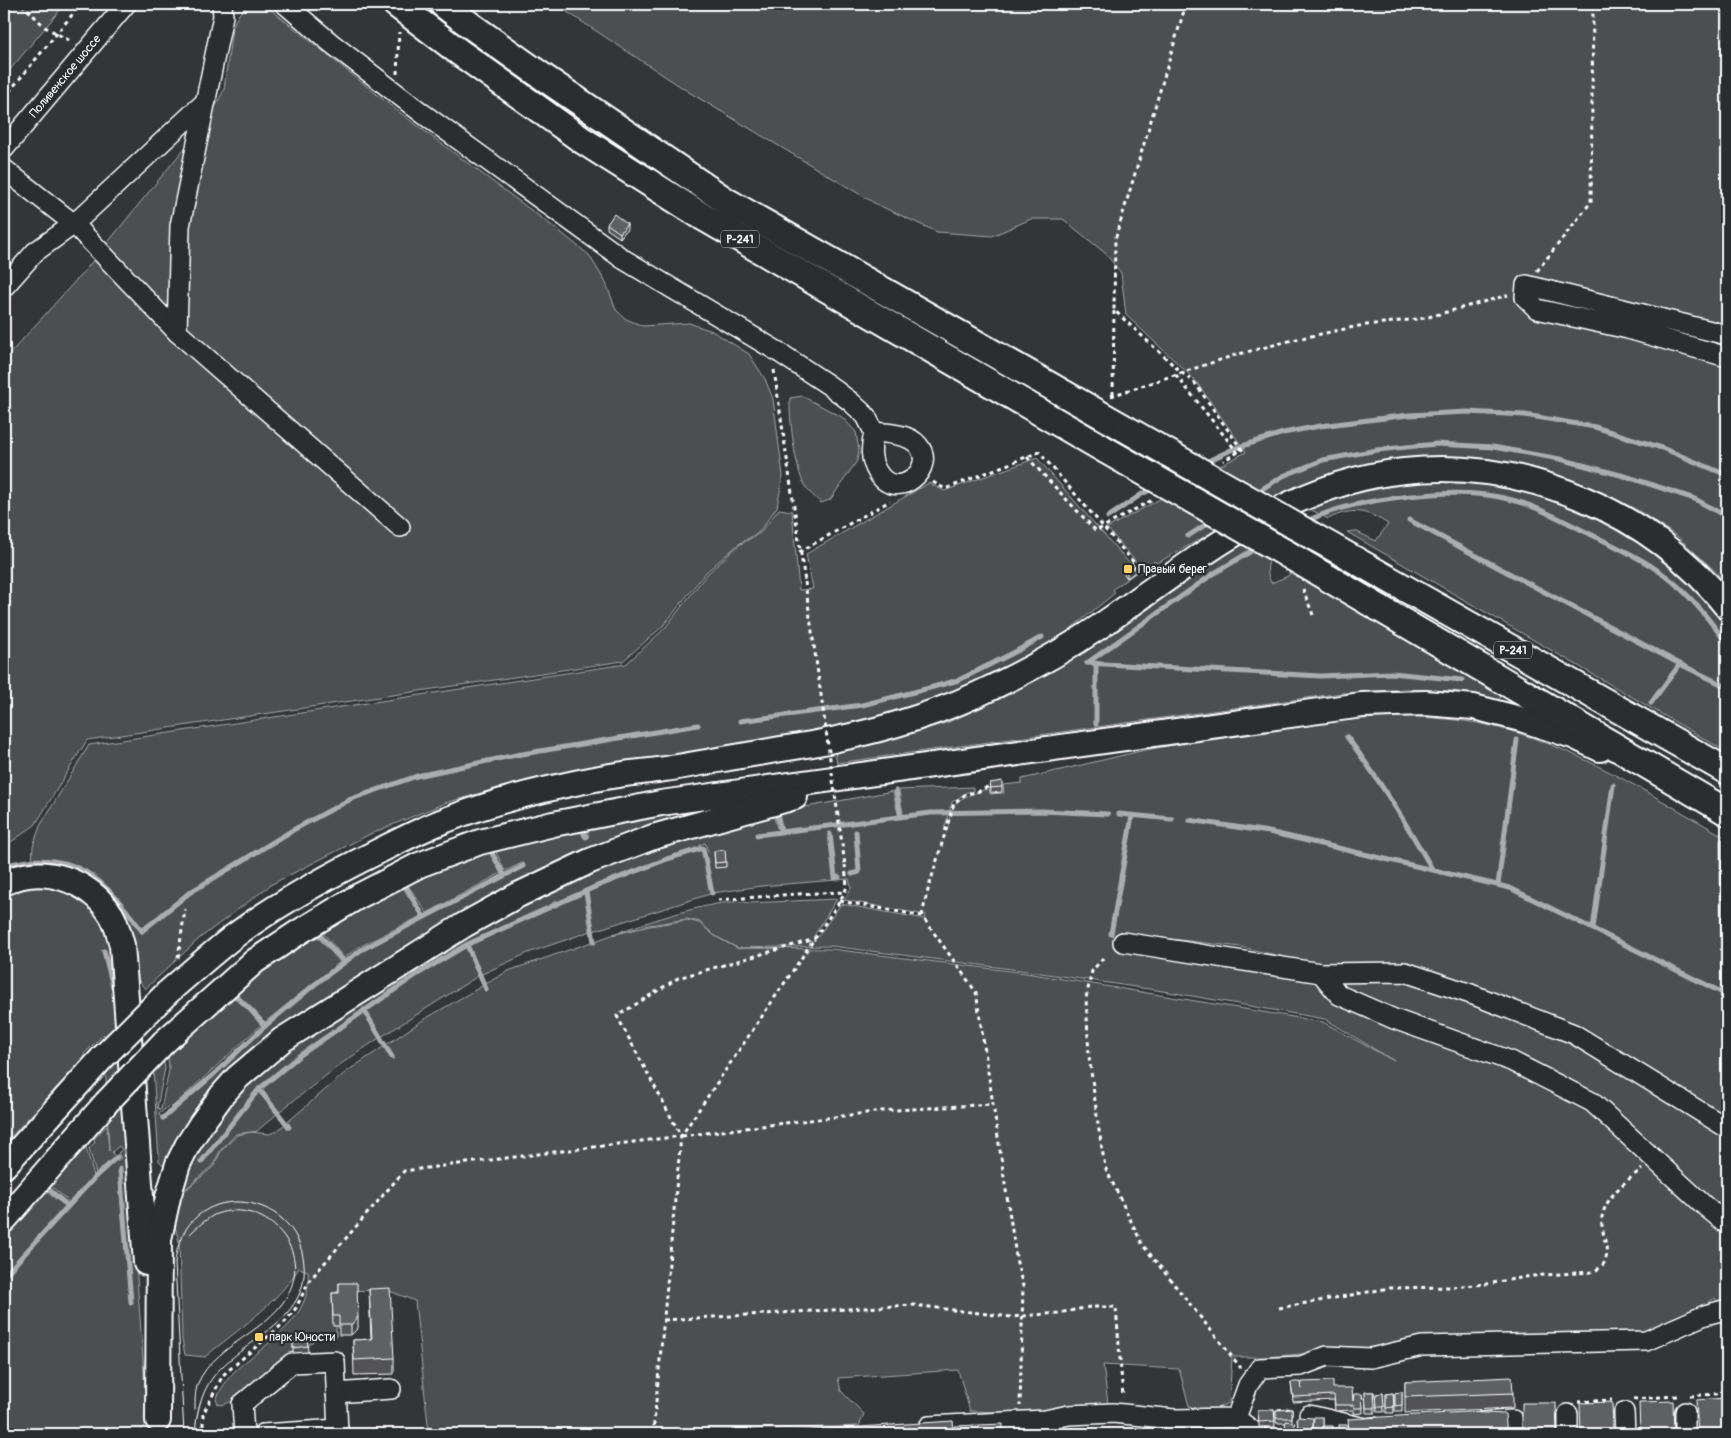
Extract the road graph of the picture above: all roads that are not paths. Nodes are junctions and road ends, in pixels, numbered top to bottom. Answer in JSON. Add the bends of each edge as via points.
{"nodes":[{"id":1,"x":126,"y":4,"type":"edge"},
{"id":2,"x":222,"y":4,"type":"edge"},
{"id":3,"x":285,"y":4,"type":"edge"},
{"id":4,"x":443,"y":4,"type":"edge"},
{"id":5,"x":398,"y":15,"type":"edge"},
{"id":6,"x":206,"y":101,"type":"junction"},
{"id":7,"x":4,"y":149,"type":"edge"},
{"id":8,"x":4,"y":169,"type":"edge"},
{"id":9,"x":74,"y":224,"type":"junction"},
{"id":10,"x":4,"y":287,"type":"edge"},
{"id":11,"x":177,"y":332,"type":"junction"},
{"id":12,"x":1727,"y":335,"type":"edge"},
{"id":13,"x":1727,"y":358,"type":"edge"},
{"id":14,"x":874,"y":432,"type":"dead end"},
{"id":15,"x":400,"y":527,"type":"dead end"},
{"id":16,"x":1727,"y":606,"type":"edge"},
{"id":17,"x":1727,"y":771,"type":"edge"},
{"id":18,"x":880,"y":773,"type":"junction"},
{"id":19,"x":1677,"y":783,"type":"junction"},
{"id":20,"x":1727,"y":812,"type":"edge"},
{"id":21,"x":4,"y":882,"type":"edge"},
{"id":22,"x":1123,"y":942,"type":"dead end"},
{"id":23,"x":1321,"y":973,"type":"junction"},
{"id":24,"x":1727,"y":1128,"type":"edge"},
{"id":25,"x":4,"y":1166,"type":"edge"},
{"id":26,"x":4,"y":1220,"type":"edge"},
{"id":27,"x":1727,"y":1224,"type":"edge"},
{"id":28,"x":1727,"y":1310,"type":"edge"},
{"id":29,"x":391,"y":1389,"type":"dead end"},
{"id":30,"x":336,"y":1392,"type":"junction"},
{"id":31,"x":1624,"y":1412,"type":"dead end"},
{"id":32,"x":1685,"y":1412,"type":"dead end"},
{"id":33,"x":1568,"y":1414,"type":"dead end"},
{"id":34,"x":1309,"y":1415,"type":"dead end"},
{"id":35,"x":1236,"y":1418,"type":"junction"},
{"id":36,"x":1464,"y":1422,"type":"edge"},
{"id":37,"x":1175,"y":1426,"type":"edge"},
{"id":38,"x":1395,"y":1426,"type":"edge"},
{"id":39,"x":159,"y":1427,"type":"edge"},
{"id":40,"x":913,"y":1427,"type":"edge"},
{"id":41,"x":1045,"y":1427,"type":"edge"},
{"id":42,"x":338,"y":1432,"type":"edge"},
{"id":43,"x":244,"y":1434,"type":"edge"},
{"id":44,"x":263,"y":1434,"type":"edge"},
{"id":45,"x":1257,"y":1434,"type":"edge"},
{"id":46,"x":1513,"y":1434,"type":"edge"},
{"id":47,"x":1568,"y":1434,"type":"edge"},
{"id":48,"x":1625,"y":1434,"type":"edge"},
{"id":49,"x":1686,"y":1434,"type":"edge"}],
"edges":[{"from":1,"to":7,"type":"street","name":"Поливенское шоссе"},
{"from":2,"to":6,"type":"street","via":[[223,16]]},
{"from":3,"to":14,"type":"street","via":[[422,113],[623,259],[830,386],[866,416]]},
{"from":4,"to":17,"type":"highway","number":"Р-241","bridge":true,"via":[[546,79],[726,201]]},
{"from":5,"to":19,"type":"highway","number":"Р-241","bridge":true,"via":[[458,52],[582,140],[703,217]]},
{"from":6,"to":9,"type":"street"},
{"from":6,"to":11,"type":"street","via":[[180,226]]},
{"from":8,"to":9,"type":"street"},
{"from":9,"to":10,"type":"street","via":[[35,252]]},
{"from":9,"to":11,"type":"street"},
{"from":11,"to":15,"type":"street"},
{"from":12,"to":13,"type":"street","via":[[1526,285],[1525,297],[1537,309],[1628,329]]},
{"from":16,"to":25,"type":"main road","bridge":true,"via":[[1687,563],[1645,531],[1602,507],[1547,486],[1497,473],[1452,469],[1403,471],[1347,481],[1309,494],[1232,535],[1096,629],[1037,665],[988,690],[922,716],[840,739],[610,776],[499,802],[445,820],[320,881],[234,937],[167,993],[103,1057]]},
{"from":18,"to":19,"type":"main road","via":[[1362,704],[1399,702],[1474,707],[1524,720],[1573,736]]},
{"from":18,"to":26,"type":"main road","bridge":true,"via":[[661,803],[553,824],[480,842],[419,865],[359,896],[255,961],[164,1042],[106,1102]]},
{"from":18,"to":39,"type":"main road","via":[[654,837],[590,861],[518,895],[456,930],[282,1040],[237,1078],[187,1146],[168,1197],[159,1240]]},
{"from":19,"to":20,"type":"highway","number":"Р-241"},
{"from":21,"to":39,"type":"main road","via":[[38,874],[67,879],[81,886],[112,917],[122,945]]},
{"from":22,"to":23,"type":"street"},
{"from":23,"to":24,"type":"street","via":[[1405,972],[1471,994],[1574,1034]]},
{"from":23,"to":27,"type":"street","via":[[1339,995],[1394,1019],[1511,1060],[1592,1102]]},
{"from":28,"to":35,"type":"street","via":[[1705,1315],[1646,1341],[1422,1346],[1371,1358],[1327,1356],[1301,1366],[1260,1368],[1248,1385]]},
{"from":29,"to":30,"type":"street"},
{"from":30,"to":42,"type":"street"},
{"from":30,"to":43,"type":"street","via":[[335,1361],[292,1363],[242,1404]]},
{"from":31,"to":48,"type":"street"},
{"from":32,"to":49,"type":"street"},
{"from":33,"to":47,"type":"street"},
{"from":34,"to":38,"type":"street","via":[[1365,1428]]},
{"from":35,"to":37,"type":"street"},
{"from":35,"to":45,"type":"street"},
{"from":36,"to":46,"type":"street","via":[[1513,1420]]},
{"from":37,"to":41,"type":"street","via":[[1113,1413],[1069,1415]]},
{"from":40,"to":41,"type":"street","via":[[1019,1421]]},
{"from":42,"to":44,"type":"street"}]}
